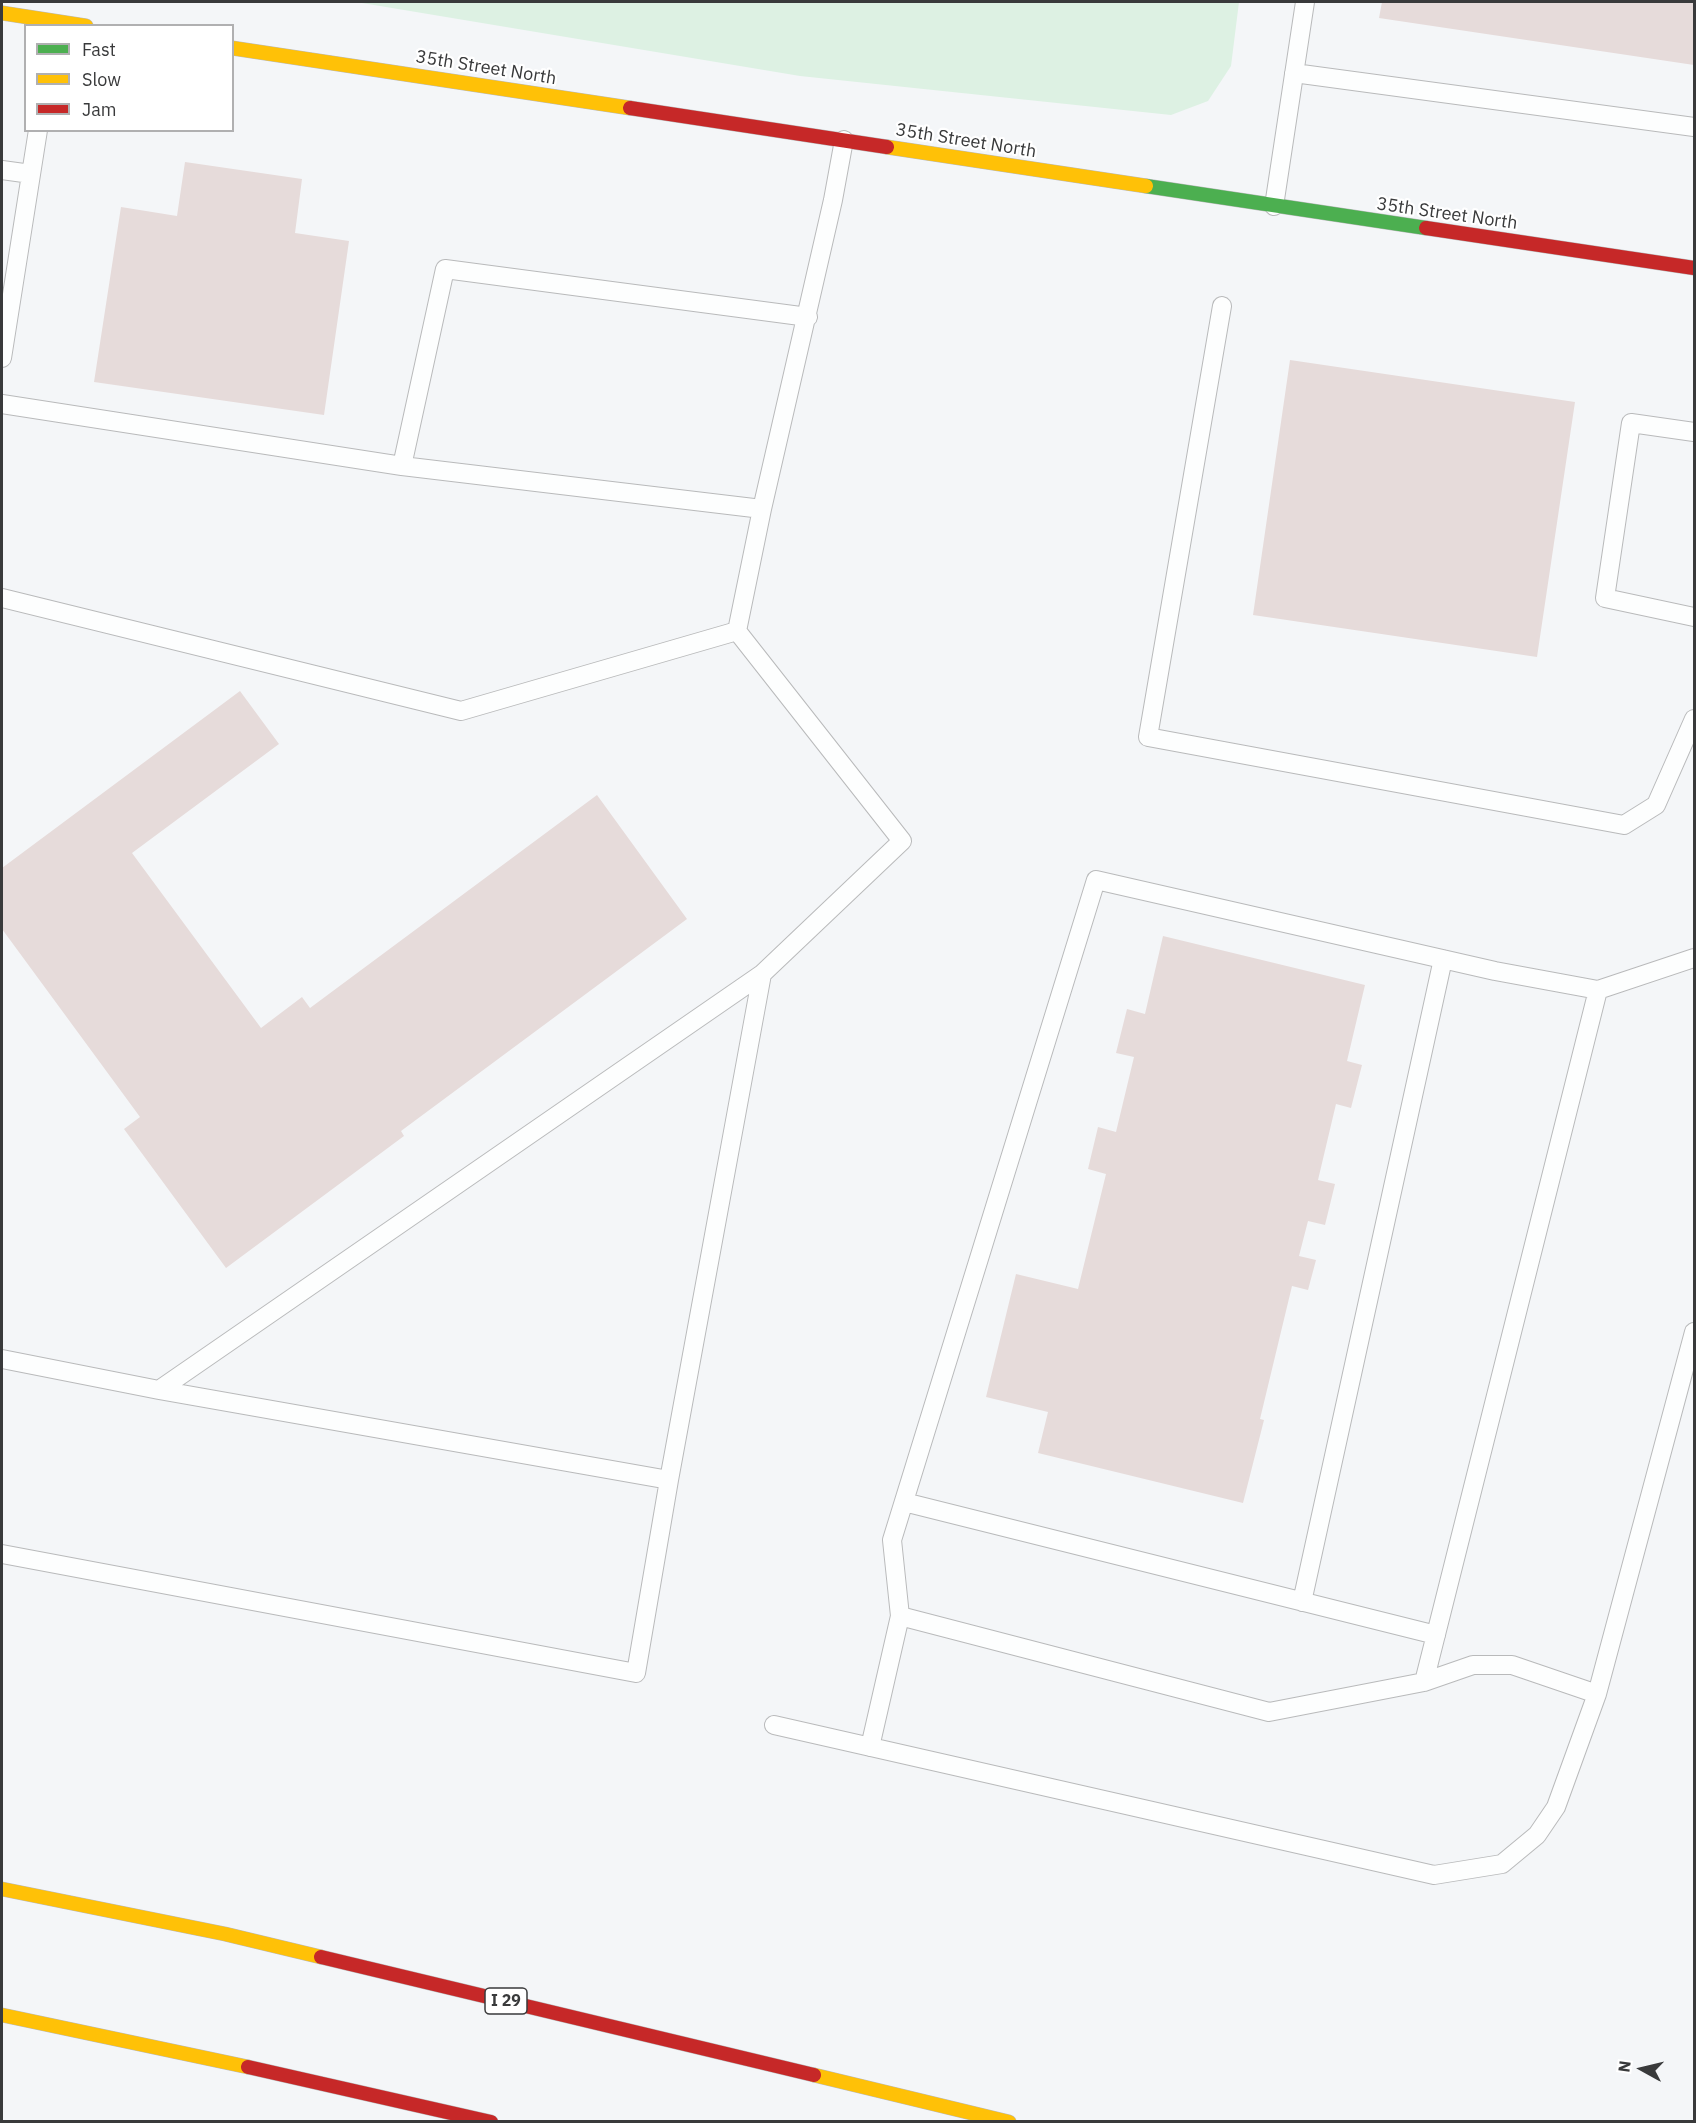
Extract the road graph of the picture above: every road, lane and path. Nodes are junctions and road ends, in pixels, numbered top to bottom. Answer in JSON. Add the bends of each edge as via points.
{"nodes":[{"id":1,"x":1305,"y":2,"type":"edge"},
{"id":2,"x":2,"y":12,"type":"edge"},
{"id":3,"x":55,"y":23,"type":"edge"},
{"id":4,"x":234,"y":48,"type":"edge"},
{"id":5,"x":1294,"y":73,"type":"junction"},
{"id":6,"x":1695,"y":127,"type":"edge"},
{"id":7,"x":38,"y":132,"type":"edge"},
{"id":8,"x":844,"y":140,"type":"junction"},
{"id":9,"x":2,"y":170,"type":"edge"},
{"id":10,"x":31,"y":174,"type":"junction"},
{"id":11,"x":1274,"y":206,"type":"junction"},
{"id":12,"x":1695,"y":268,"type":"edge"},
{"id":13,"x":1222,"y":306,"type":"dead end"},
{"id":14,"x":808,"y":317,"type":"junction"},
{"id":15,"x":2,"y":358,"type":"edge"},
{"id":16,"x":2,"y":404,"type":"edge"},
{"id":17,"x":1695,"y":432,"type":"edge"},
{"id":18,"x":402,"y":466,"type":"junction"},
{"id":19,"x":762,"y":509,"type":"junction"},
{"id":20,"x":2,"y":598,"type":"edge"},
{"id":21,"x":1695,"y":617,"type":"edge"},
{"id":22,"x":737,"y":631,"type":"junction"},
{"id":23,"x":1695,"y":719,"type":"edge"},
{"id":24,"x":1695,"y":958,"type":"edge"},
{"id":25,"x":1443,"y":960,"type":"junction"},
{"id":26,"x":762,"y":974,"type":"junction"},
{"id":27,"x":1598,"y":990,"type":"junction"},
{"id":28,"x":1695,"y":1332,"type":"edge"},
{"id":29,"x":2,"y":1359,"type":"edge"},
{"id":30,"x":159,"y":1390,"type":"junction"},
{"id":31,"x":669,"y":1480,"type":"junction"},
{"id":32,"x":904,"y":1502,"type":"junction"},
{"id":33,"x":2,"y":1554,"type":"edge"},
{"id":34,"x":1302,"y":1602,"type":"junction"},
{"id":35,"x":900,"y":1616,"type":"junction"},
{"id":36,"x":1436,"y":1635,"type":"junction"},
{"id":37,"x":1424,"y":1682,"type":"junction"},
{"id":38,"x":1597,"y":1694,"type":"junction"},
{"id":39,"x":774,"y":1725,"type":"dead end"},
{"id":40,"x":870,"y":1747,"type":"junction"},
{"id":41,"x":2,"y":1889,"type":"edge"},
{"id":42,"x":2,"y":2015,"type":"edge"},
{"id":43,"x":59,"y":2042,"type":"dead end"},
{"id":44,"x":198,"y":2055,"type":"junction"},
{"id":45,"x":491,"y":2121,"type":"edge"},
{"id":46,"x":1009,"y":2121,"type":"edge"}],
"edges":[{"from":1,"to":5,"type":"lane"},
{"from":2,"to":3,"type":"main road"},
{"from":4,"to":8,"type":"main road","name":"35th Street North"},
{"from":5,"to":6,"type":"lane"},
{"from":5,"to":11,"type":"lane"},
{"from":7,"to":10,"type":"lane"},
{"from":8,"to":11,"type":"main road","name":"35th Street North"},
{"from":8,"to":14,"type":"lane"},
{"from":9,"to":10,"type":"lane"},
{"from":10,"to":15,"type":"lane"},
{"from":11,"to":12,"type":"main road","name":"35th Street North"},
{"from":13,"to":23,"type":"lane","via":[[1148,738],[1624,825],[1656,805]]},
{"from":14,"to":18,"type":"lane","via":[[445,268]]},
{"from":14,"to":19,"type":"lane"},
{"from":16,"to":18,"type":"lane"},
{"from":17,"to":21,"type":"lane","via":[[1631,423],[1605,598]]},
{"from":18,"to":19,"type":"lane"},
{"from":19,"to":22,"type":"lane"},
{"from":20,"to":22,"type":"lane","via":[[462,711]]},
{"from":22,"to":26,"type":"lane","via":[[902,841]]},
{"from":24,"to":27,"type":"lane"},
{"from":25,"to":27,"type":"lane"},
{"from":25,"to":32,"type":"lane","via":[[1096,880]]},
{"from":25,"to":34,"type":"lane"},
{"from":26,"to":30,"type":"lane"},
{"from":26,"to":31,"type":"lane"},
{"from":27,"to":36,"type":"lane"},
{"from":28,"to":38,"type":"lane"},
{"from":29,"to":30,"type":"lane"},
{"from":30,"to":31,"type":"lane"},
{"from":31,"to":33,"type":"lane","via":[[636,1673]]},
{"from":32,"to":34,"type":"lane"},
{"from":32,"to":35,"type":"lane","via":[[892,1540]]},
{"from":34,"to":36,"type":"lane"},
{"from":35,"to":37,"type":"lane","via":[[1269,1712]]},
{"from":35,"to":40,"type":"lane"},
{"from":36,"to":37,"type":"lane"},
{"from":37,"to":38,"type":"lane","via":[[1473,1665],[1512,1665]]},
{"from":38,"to":40,"type":"lane","via":[[1556,1807],[1537,1835],[1502,1864],[1434,1875]]},
{"from":39,"to":40,"type":"lane"},
{"from":41,"to":46,"type":"main road","number":"I 29","via":[[225,1934]]},
{"from":42,"to":44,"type":"main road"},
{"from":43,"to":44,"type":"main road"},
{"from":44,"to":45,"type":"main road"}]}
